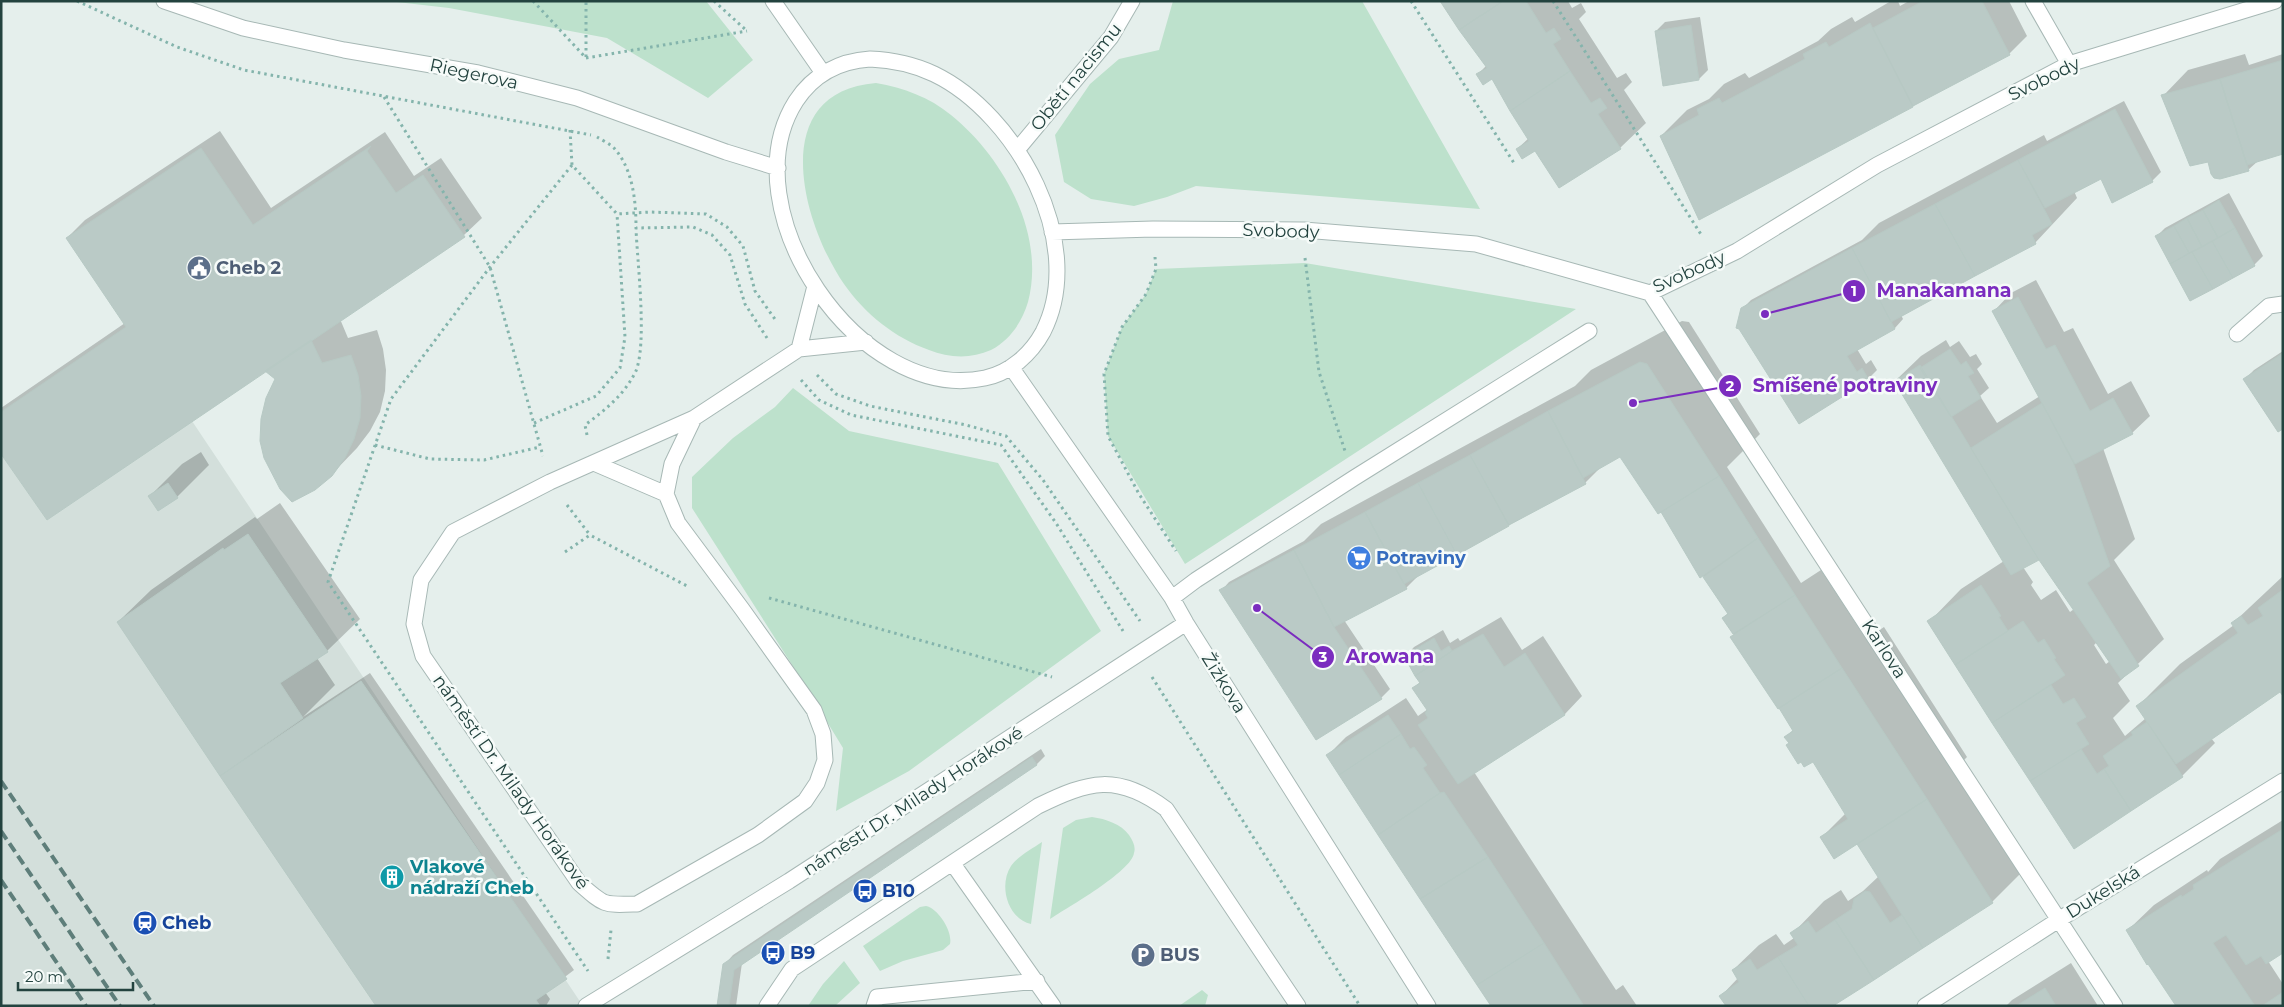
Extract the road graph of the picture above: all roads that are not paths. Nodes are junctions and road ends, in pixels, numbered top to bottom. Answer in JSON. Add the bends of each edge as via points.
{"nodes":[{"id":1,"x":164,"y":1,"type":"edge"},
{"id":2,"x":773,"y":1,"type":"edge"},
{"id":3,"x":1132,"y":1,"type":"edge"},
{"id":4,"x":2033,"y":1,"type":"edge"},
{"id":5,"x":2275,"y":1,"type":"edge"},
{"id":6,"x":2069,"y":64,"type":"junction"},
{"id":7,"x":823,"y":73,"type":"junction"},
{"id":8,"x":1017,"y":150,"type":"junction"},
{"id":9,"x":778,"y":168,"type":"junction"},
{"id":10,"x":1052,"y":232,"type":"junction"},
{"id":11,"x":815,"y":286,"type":"junction"},
{"id":12,"x":1650,"y":292,"type":"junction"},
{"id":13,"x":2283,"y":304,"type":"edge"},
{"id":14,"x":1589,"y":331,"type":"dead end"},
{"id":15,"x":2237,"y":334,"type":"dead end"},
{"id":16,"x":866,"y":342,"type":"junction"},
{"id":17,"x":799,"y":349,"type":"junction"},
{"id":18,"x":1012,"y":367,"type":"junction"},
{"id":19,"x":694,"y":418,"type":"junction"},
{"id":20,"x":594,"y":463,"type":"junction"},
{"id":21,"x":666,"y":494,"type":"junction"},
{"id":22,"x":1172,"y":598,"type":"junction"},
{"id":23,"x":1186,"y":623,"type":"junction"},
{"id":24,"x":2283,"y":781,"type":"edge"},
{"id":25,"x":953,"y":864,"type":"junction"},
{"id":26,"x":2060,"y":918,"type":"junction"},
{"id":27,"x":1037,"y":981,"type":"junction"},
{"id":28,"x":586,"y":1006,"type":"edge"},
{"id":29,"x":768,"y":1006,"type":"edge"},
{"id":30,"x":874,"y":1006,"type":"edge"},
{"id":31,"x":1053,"y":1006,"type":"edge"},
{"id":32,"x":1298,"y":1006,"type":"edge"},
{"id":33,"x":1428,"y":1006,"type":"edge"},
{"id":34,"x":1925,"y":1006,"type":"edge"},
{"id":35,"x":2116,"y":1006,"type":"edge"}],
"edges":[{"from":1,"to":9,"type":"street","name":"Riegerova","via":[[242,28],[344,50],[478,73],[578,98]]},
{"from":2,"to":7,"type":"street"},
{"from":3,"to":8,"type":"street","name":"Obětí nacismu","via":[[1111,37]]},
{"from":4,"to":6,"type":"street"},
{"from":5,"to":6,"type":"street","name":"Svobody"},
{"from":6,"to":12,"type":"street","name":"Svobody","via":[[1877,165],[1737,251]]},
{"from":7,"to":8,"type":"street","via":[[848,62],[870,59],[921,68],[975,102]]},
{"from":7,"to":9,"type":"street","via":[[802,92],[790,110],[783,130]]},
{"from":8,"to":10,"type":"street","via":[[1043,200]]},
{"from":9,"to":11,"type":"street","via":[[789,232]]},
{"from":10,"to":12,"type":"street","name":"Svobody","via":[[1304,230],[1476,244]]},
{"from":10,"to":18,"type":"street","via":[[1057,279],[1052,309],[1037,342]]},
{"from":11,"to":16,"type":"street","via":[[842,320]]},
{"from":11,"to":17,"type":"street"},
{"from":12,"to":26,"type":"street","name":"Karlova"},
{"from":13,"to":15,"type":"street","via":[[2269,306]]},
{"from":14,"to":22,"type":"street","via":[[1354,478]]},
{"from":16,"to":17,"type":"street","name":"náměstí Dr. Milady Horákové"},
{"from":16,"to":18,"type":"street","via":[[914,372],[943,379],[986,378]]},
{"from":17,"to":19,"type":"street","name":"náměstí Dr. Milady Horákové"},
{"from":18,"to":22,"type":"street","name":"Žižkova"},
{"from":19,"to":20,"type":"street","name":"náměstí Dr. Milady Horákové"},
{"from":19,"to":21,"type":"street","via":[[672,464]]},
{"from":20,"to":21,"type":"street"},
{"from":20,"to":21,"type":"street","name":"náměstí Dr. Milady Horákové","via":[[453,532],[421,580],[414,624],[423,656],[579,883],[601,903],[614,905],[637,904],[758,834],[805,802],[817,783],[825,760],[823,734],[814,710],[678,523]]},
{"from":22,"to":23,"type":"street","name":"Žižkova"},
{"from":23,"to":28,"type":"street","name":"náměstí Dr. Milady Horákové","via":[[789,881]]},
{"from":23,"to":33,"type":"street","name":"Žižkova"},
{"from":24,"to":26,"type":"street","name":"Dukelská"},
{"from":25,"to":27,"type":"street"},
{"from":25,"to":29,"type":"street","via":[[792,969]]},
{"from":25,"to":32,"type":"street","via":[[1038,806],[1072,790],[1116,784],[1137,791],[1166,809],[1176,822]]},
{"from":26,"to":34,"type":"street","name":"Dukelská"},
{"from":26,"to":35,"type":"street","name":"Karlova"},
{"from":27,"to":30,"type":"street","via":[[878,997]]},
{"from":27,"to":31,"type":"street"}]}
